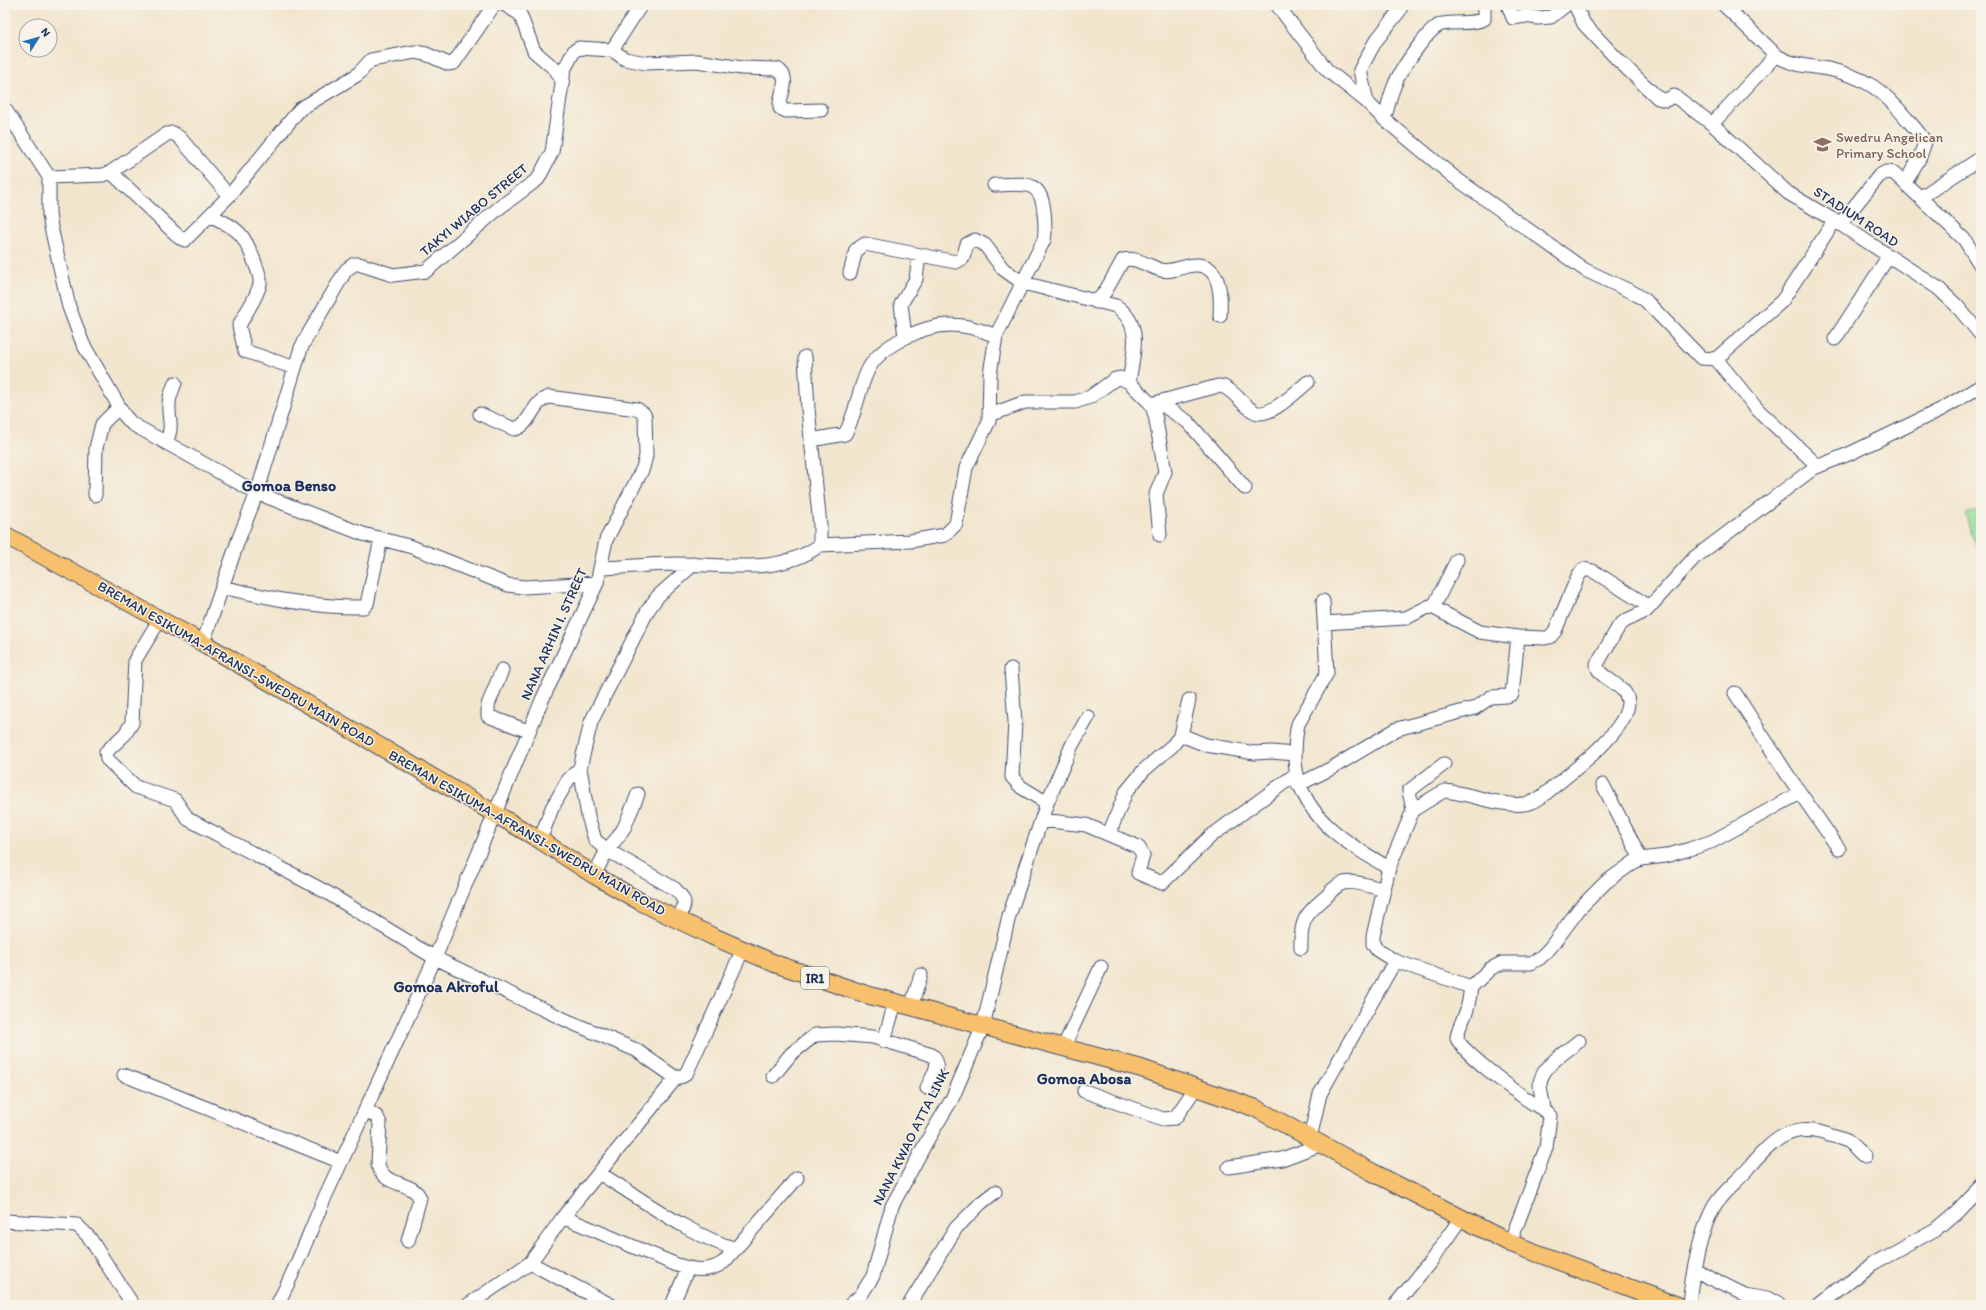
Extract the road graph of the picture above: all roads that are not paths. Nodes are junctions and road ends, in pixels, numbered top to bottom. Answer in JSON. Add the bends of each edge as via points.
{"nodes":[{"id":1,"x":494,"y":5,"type":"edge"},
{"id":2,"x":505,"y":5,"type":"edge"},
{"id":3,"x":641,"y":5,"type":"edge"},
{"id":4,"x":1484,"y":5,"type":"edge"},
{"id":5,"x":1508,"y":5,"type":"edge"},
{"id":6,"x":1566,"y":5,"type":"edge"},
{"id":7,"x":1575,"y":5,"type":"edge"},
{"id":8,"x":1724,"y":5,"type":"edge"},
{"id":9,"x":1280,"y":6,"type":"edge"},
{"id":10,"x":1400,"y":10,"type":"dead end"},
{"id":11,"x":612,"y":50,"type":"junction"},
{"id":12,"x":1776,"y":55,"type":"junction"},
{"id":13,"x":562,"y":81,"type":"junction"},
{"id":14,"x":1367,"y":102,"type":"junction"},
{"id":15,"x":821,"y":110,"type":"dead end"},
{"id":16,"x":5,"y":112,"type":"edge"},
{"id":17,"x":1384,"y":119,"type":"junction"},
{"id":18,"x":1712,"y":124,"type":"junction"},
{"id":19,"x":1981,"y":158,"type":"edge"},
{"id":20,"x":111,"y":172,"type":"junction"},
{"id":21,"x":50,"y":176,"type":"junction"},
{"id":22,"x":1906,"y":183,"type":"junction"},
{"id":23,"x":994,"y":185,"type":"dead end"},
{"id":24,"x":229,"y":196,"type":"junction"},
{"id":25,"x":1921,"y":197,"type":"junction"},
{"id":26,"x":210,"y":215,"type":"junction"},
{"id":27,"x":1838,"y":222,"type":"junction"},
{"id":28,"x":919,"y":256,"type":"junction"},
{"id":29,"x":1888,"y":257,"type":"junction"},
{"id":30,"x":1981,"y":266,"type":"edge"},
{"id":31,"x":850,"y":273,"type":"dead end"},
{"id":32,"x":1023,"y":283,"type":"junction"},
{"id":33,"x":1096,"y":302,"type":"junction"},
{"id":34,"x":1220,"y":316,"type":"dead end"},
{"id":35,"x":1981,"y":335,"type":"edge"},
{"id":36,"x":996,"y":336,"type":"junction"},
{"id":37,"x":905,"y":337,"type":"junction"},
{"id":38,"x":1835,"y":339,"type":"dead end"},
{"id":39,"x":805,"y":357,"type":"dead end"},
{"id":40,"x":1716,"y":359,"type":"junction"},
{"id":41,"x":294,"y":368,"type":"junction"},
{"id":42,"x":1129,"y":382,"type":"junction"},
{"id":43,"x":1308,"y":382,"type":"dead end"},
{"id":44,"x":175,"y":383,"type":"dead end"},
{"id":45,"x":1981,"y":386,"type":"edge"},
{"id":46,"x":1155,"y":403,"type":"junction"},
{"id":47,"x":119,"y":407,"type":"junction"},
{"id":48,"x":480,"y":414,"type":"dead end"},
{"id":49,"x":990,"y":415,"type":"junction"},
{"id":50,"x":811,"y":440,"type":"junction"},
{"id":51,"x":166,"y":443,"type":"junction"},
{"id":52,"x":1818,"y":466,"type":"junction"},
{"id":53,"x":1245,"y":488,"type":"dead end"},
{"id":54,"x":257,"y":493,"type":"junction"},
{"id":55,"x":95,"y":495,"type":"dead end"},
{"id":56,"x":1160,"y":535,"type":"dead end"},
{"id":57,"x":5,"y":536,"type":"edge"},
{"id":58,"x":381,"y":539,"type":"junction"},
{"id":59,"x":820,"y":545,"type":"junction"},
{"id":60,"x":1457,"y":560,"type":"dead end"},
{"id":61,"x":694,"y":564,"type":"junction"},
{"id":62,"x":601,"y":568,"type":"junction"},
{"id":63,"x":597,"y":583,"type":"junction"},
{"id":64,"x":222,"y":587,"type":"junction"},
{"id":65,"x":1322,"y":601,"type":"dead end"},
{"id":66,"x":1434,"y":606,"type":"junction"},
{"id":67,"x":1650,"y":607,"type":"junction"},
{"id":68,"x":160,"y":619,"type":"junction"},
{"id":69,"x":1324,"y":623,"type":"junction"},
{"id":70,"x":1518,"y":637,"type":"junction"},
{"id":71,"x":203,"y":644,"type":"junction"},
{"id":72,"x":1011,"y":669,"type":"dead end"},
{"id":73,"x":502,"y":670,"type":"dead end"},
{"id":74,"x":1735,"y":693,"type":"dead end"},
{"id":75,"x":1189,"y":700,"type":"dead end"},
{"id":76,"x":1088,"y":717,"type":"dead end"},
{"id":77,"x":528,"y":732,"type":"junction"},
{"id":78,"x":1181,"y":735,"type":"junction"},
{"id":79,"x":1295,"y":754,"type":"junction"},
{"id":80,"x":1444,"y":764,"type":"dead end"},
{"id":81,"x":580,"y":768,"type":"junction"},
{"id":82,"x":1297,"y":780,"type":"junction"},
{"id":83,"x":1603,"y":785,"type":"dead end"},
{"id":84,"x":1800,"y":793,"type":"junction"},
{"id":85,"x":638,"y":794,"type":"dead end"},
{"id":86,"x":1047,"y":803,"type":"junction"},
{"id":87,"x":1413,"y":810,"type":"junction"},
{"id":88,"x":494,"y":813,"type":"junction"},
{"id":89,"x":1041,"y":820,"type":"junction"},
{"id":90,"x":1108,"y":834,"type":"junction"},
{"id":91,"x":540,"y":840,"type":"junction"},
{"id":92,"x":607,"y":850,"type":"junction"},
{"id":93,"x":1839,"y":850,"type":"dead end"},
{"id":94,"x":1640,"y":859,"type":"junction"},
{"id":95,"x":1389,"y":868,"type":"junction"},
{"id":96,"x":594,"y":875,"type":"junction"},
{"id":97,"x":1384,"y":890,"type":"junction"},
{"id":98,"x":678,"y":920,"type":"junction"},
{"id":99,"x":1301,"y":948,"type":"dead end"},
{"id":100,"x":743,"y":950,"type":"junction"},
{"id":101,"x":435,"y":958,"type":"junction"},
{"id":102,"x":1395,"y":961,"type":"junction"},
{"id":103,"x":1102,"y":967,"type":"dead end"},
{"id":104,"x":921,"y":974,"type":"dead end"},
{"id":105,"x":1471,"y":987,"type":"junction"},
{"id":106,"x":903,"y":1005,"type":"junction"},
{"id":107,"x":982,"y":1026,"type":"junction"},
{"id":108,"x":884,"y":1041,"type":"junction"},
{"id":109,"x":1579,"y":1041,"type":"dead end"},
{"id":110,"x":1064,"y":1048,"type":"junction"},
{"id":111,"x":124,"y":1075,"type":"dead end"},
{"id":112,"x":773,"y":1076,"type":"dead end"},
{"id":113,"x":676,"y":1078,"type":"junction"},
{"id":114,"x":927,"y":1088,"type":"dead end"},
{"id":115,"x":1195,"y":1089,"type":"junction"},
{"id":116,"x":1084,"y":1091,"type":"dead end"},
{"id":117,"x":1544,"y":1109,"type":"junction"},
{"id":118,"x":367,"y":1110,"type":"junction"},
{"id":119,"x":1316,"y":1141,"type":"junction"},
{"id":120,"x":1865,"y":1157,"type":"dead end"},
{"id":121,"x":341,"y":1162,"type":"junction"},
{"id":122,"x":1229,"y":1167,"type":"dead end"},
{"id":123,"x":599,"y":1173,"type":"junction"},
{"id":124,"x":797,"y":1178,"type":"dead end"},
{"id":125,"x":1981,"y":1186,"type":"edge"},
{"id":126,"x":995,"y":1192,"type":"dead end"},
{"id":127,"x":564,"y":1217,"type":"junction"},
{"id":128,"x":1461,"y":1218,"type":"junction"},
{"id":129,"x":5,"y":1221,"type":"edge"},
{"id":130,"x":408,"y":1241,"type":"dead end"},
{"id":131,"x":1510,"y":1243,"type":"junction"},
{"id":132,"x":736,"y":1249,"type":"junction"},
{"id":133,"x":530,"y":1263,"type":"junction"},
{"id":134,"x":688,"y":1268,"type":"junction"},
{"id":135,"x":1694,"y":1270,"type":"junction"},
{"id":136,"x":471,"y":1304,"type":"edge"},
{"id":137,"x":134,"y":1305,"type":"edge"},
{"id":138,"x":277,"y":1305,"type":"edge"},
{"id":139,"x":611,"y":1305,"type":"edge"},
{"id":140,"x":672,"y":1305,"type":"edge"},
{"id":141,"x":850,"y":1305,"type":"edge"},
{"id":142,"x":909,"y":1305,"type":"edge"},
{"id":143,"x":1395,"y":1305,"type":"edge"},
{"id":144,"x":1676,"y":1305,"type":"edge"},
{"id":145,"x":1690,"y":1305,"type":"edge"},
{"id":146,"x":1777,"y":1305,"type":"edge"},
{"id":147,"x":1820,"y":1305,"type":"edge"}],
"edges":[{"from":1,"to":24,"type":"street","via":[[454,63],[449,64],[415,52],[374,58],[357,75],[300,109]]},
{"from":2,"to":13,"type":"street","via":[[520,14],[534,51],[556,70]]},
{"from":3,"to":11,"type":"street"},
{"from":4,"to":17,"type":"street","via":[[1484,19],[1478,22],[1441,24],[1431,31],[1397,79]]},
{"from":5,"to":6,"type":"street","via":[[1512,18],[1551,17]]},
{"from":7,"to":18,"type":"street","name":"STADIUM ROAD","via":[[1584,24],[1648,89],[1662,100],[1676,97]]},
{"from":8,"to":12,"type":"street"},
{"from":9,"to":14,"type":"street","via":[[1327,70]]},
{"from":10,"to":14,"type":"street","via":[[1375,42],[1360,70]]},
{"from":11,"to":13,"type":"street","name":"TAKYI WIABO STREET","via":[[576,50],[568,62]]},
{"from":11,"to":15,"type":"street","via":[[625,59],[646,63],[697,61],[742,68],[777,69],[785,79],[780,108],[786,111]]},
{"from":12,"to":18,"type":"street"},
{"from":12,"to":22,"type":"street","via":[[1785,61],[1860,78],[1890,98],[1921,134],[1924,142],[1920,157]]},
{"from":13,"to":41,"type":"street","name":"TAKYI WIABO STREET","via":[[552,152],[538,179],[499,208],[429,269],[399,275],[359,264],[350,266],[308,333]]},
{"from":14,"to":17,"type":"street"},
{"from":16,"to":21,"type":"street"},
{"from":17,"to":40,"type":"street","via":[[1454,177],[1585,270],[1645,300],[1701,358]]},
{"from":18,"to":27,"type":"street","name":"STADIUM ROAD","via":[[1788,193]]},
{"from":19,"to":25,"type":"street"},
{"from":20,"to":21,"type":"street","via":[[98,176]]},
{"from":20,"to":24,"type":"street","via":[[167,134],[173,133]]},
{"from":20,"to":26,"type":"street","via":[[180,238],[188,238]]},
{"from":21,"to":47,"type":"street","via":[[49,214],[69,307],[84,344]]},
{"from":22,"to":25,"type":"street"},
{"from":22,"to":27,"type":"street","via":[[1894,173],[1886,172],[1879,176]]},
{"from":23,"to":32,"type":"street","via":[[1030,184],[1041,194],[1044,240]]},
{"from":24,"to":26,"type":"street"},
{"from":25,"to":30,"type":"street","via":[[1964,239]]},
{"from":26,"to":41,"type":"street","via":[[241,234],[247,242],[260,276],[258,289],[239,326],[245,351]]},
{"from":27,"to":29,"type":"street","name":"STADIUM ROAD"},
{"from":27,"to":40,"type":"street","via":[[1782,302]]},
{"from":28,"to":31,"type":"street","via":[[865,244],[856,250]]},
{"from":28,"to":32,"type":"street","via":[[956,262],[963,258],[967,244],[975,240],[984,245],[1003,270]]},
{"from":28,"to":37,"type":"street","via":[[916,279],[901,304]]},
{"from":29,"to":35,"type":"street","name":"STADIUM ROAD","via":[[1938,288]]},
{"from":29,"to":38,"type":"street"},
{"from":32,"to":33,"type":"street"},
{"from":32,"to":36,"type":"street"},
{"from":33,"to":34,"type":"street","via":[[1105,292],[1123,260],[1133,260],[1168,271],[1195,265],[1208,270],[1216,278],[1221,296]]},
{"from":33,"to":42,"type":"street","via":[[1116,306],[1124,311],[1134,327]]},
{"from":36,"to":37,"type":"street","via":[[964,326],[950,325]]},
{"from":36,"to":49,"type":"street","via":[[990,374]]},
{"from":37,"to":50,"type":"street","via":[[878,357],[868,369],[845,434]]},
{"from":39,"to":50,"type":"street"},
{"from":40,"to":52,"type":"street","via":[[1758,410]]},
{"from":41,"to":54,"type":"street","name":"TAKYI WIABO STREET"},
{"from":42,"to":46,"type":"street"},
{"from":42,"to":49,"type":"street","via":[[1120,378],[1115,379],[1090,397],[1075,402],[1025,402]]},
{"from":43,"to":46,"type":"street","via":[[1286,400],[1262,414],[1252,411],[1224,387],[1218,386]]},
{"from":44,"to":51,"type":"street","via":[[169,401],[171,423]]},
{"from":45,"to":52,"type":"street","via":[[1942,409]]},
{"from":46,"to":53,"type":"street","via":[[1188,422]]},
{"from":46,"to":56,"type":"street","via":[[1165,472],[1156,494]]},
{"from":47,"to":51,"type":"street","via":[[132,424]]},
{"from":47,"to":55,"type":"street","via":[[102,424],[96,448]]},
{"from":48,"to":62,"type":"street","name":"NANA ARHIN I. STREET","via":[[514,429],[519,428],[542,399],[549,396],[637,409],[644,414],[645,462],[606,540]]},
{"from":49,"to":59,"type":"street","via":[[986,430],[966,468],[958,517],[952,530],[945,535],[910,541]]},
{"from":50,"to":59,"type":"street"},
{"from":51,"to":54,"type":"street"},
{"from":52,"to":67,"type":"street","via":[[1694,558]]},
{"from":54,"to":58,"type":"street"},
{"from":54,"to":64,"type":"street","name":"TAKYI WIABO STREET"},
{"from":57,"to":68,"type":"main road","name":"BREMAN ESIKUMA-AFRANSI-SWEDRU MAIN ROAD","number":"IR1"},
{"from":58,"to":63,"type":"street","via":[[412,547],[517,588]]},
{"from":58,"to":64,"type":"street","via":[[367,604],[364,607],[304,603]]},
{"from":59,"to":61,"type":"street","via":[[775,565]]},
{"from":60,"to":66,"type":"street"},
{"from":61,"to":62,"type":"street"},
{"from":61,"to":81,"type":"street","via":[[658,596],[650,607],[591,722]]},
{"from":62,"to":63,"type":"street","name":"NANA ARHIN I. STREET"},
{"from":63,"to":77,"type":"street","name":"NANA ARHIN I. STREET"},
{"from":64,"to":71,"type":"street","name":"TAKYI WIABO STREET"},
{"from":65,"to":69,"type":"street"},
{"from":66,"to":69,"type":"street","via":[[1427,606],[1406,618]]},
{"from":66,"to":70,"type":"street","via":[[1475,630]]},
{"from":67,"to":70,"type":"street","via":[[1593,571],[1584,570],[1578,576],[1553,634],[1545,638]]},
{"from":67,"to":87,"type":"street","via":[[1619,626],[1596,664],[1600,672],[1623,689],[1628,702],[1624,718],[1587,760],[1534,802],[1518,805],[1446,791]]},
{"from":68,"to":71,"type":"main road","name":"BREMAN ESIKUMA-AFRANSI-SWEDRU MAIN ROAD","number":"IR1"},
{"from":68,"to":101,"type":"street","via":[[135,660],[132,723],[125,734],[106,752],[107,759],[136,787],[175,800],[188,819],[326,892]]},
{"from":69,"to":79,"type":"street","via":[[1327,673],[1298,724]]},
{"from":70,"to":82,"type":"street","via":[[1513,691],[1510,695],[1491,697],[1475,708],[1397,729],[1332,768]]},
{"from":71,"to":88,"type":"main road","name":"BREMAN ESIKUMA-AFRANSI-SWEDRU MAIN ROAD","number":"IR1"},
{"from":72,"to":86,"type":"street","via":[[1015,722],[1012,777],[1021,787]]},
{"from":73,"to":77,"type":"street","via":[[488,705],[488,716]]},
{"from":74,"to":84,"type":"street"},
{"from":75,"to":78,"type":"street"},
{"from":76,"to":86,"type":"street","name":"NANA KWAO ATTA LINK","via":[[1072,745]]},
{"from":77,"to":88,"type":"street","name":"NANA ARHIN I. STREET"},
{"from":78,"to":79,"type":"street","via":[[1206,745],[1255,752]]},
{"from":78,"to":90,"type":"street","via":[[1144,770],[1126,792]]},
{"from":79,"to":82,"type":"street"},
{"from":80,"to":87,"type":"street","via":[[1409,791]]},
{"from":81,"to":91,"type":"street","via":[[568,780],[552,808]]},
{"from":81,"to":92,"type":"street","via":[[593,835],[598,844]]},
{"from":82,"to":90,"type":"street","via":[[1211,836],[1162,883],[1138,873],[1143,855],[1139,848]]},
{"from":82,"to":95,"type":"street","via":[[1309,804],[1337,835]]},
{"from":83,"to":94,"type":"street"},
{"from":84,"to":93,"type":"street"},
{"from":84,"to":94,"type":"street","via":[[1713,840],[1665,856]]},
{"from":85,"to":92,"type":"street","via":[[624,828]]},
{"from":86,"to":89,"type":"street","name":"NANA KWAO ATTA LINK"},
{"from":87,"to":95,"type":"street"},
{"from":88,"to":91,"type":"main road","name":"BREMAN ESIKUMA-AFRANSI-SWEDRU MAIN ROAD","number":"IR1"},
{"from":88,"to":101,"type":"street","name":"NANA ARHIN I. STREET"},
{"from":89,"to":90,"type":"street","via":[[1086,825]]},
{"from":89,"to":107,"type":"street","name":"NANA KWAO ATTA LINK","via":[[1009,916]]},
{"from":91,"to":96,"type":"main road","name":"BREMAN ESIKUMA-AFRANSI-SWEDRU MAIN ROAD","number":"IR1"},
{"from":92,"to":96,"type":"street"},
{"from":92,"to":98,"type":"street","via":[[675,889],[685,904]]},
{"from":94,"to":105,"type":"street","via":[[1601,887],[1579,909],[1540,958],[1531,963],[1502,963],[1490,969]]},
{"from":95,"to":97,"type":"street"},
{"from":96,"to":98,"type":"main road","name":"BREMAN ESIKUMA-AFRANSI-SWEDRU MAIN ROAD","number":"IR1"},
{"from":97,"to":99,"type":"street","via":[[1355,883],[1343,883],[1335,888],[1308,913],[1301,932]]},
{"from":97,"to":102,"type":"street","via":[[1373,944],[1377,950]]},
{"from":98,"to":100,"type":"main road","name":"BREMAN ESIKUMA-AFRANSI-SWEDRU MAIN ROAD","number":"IR1"},
{"from":100,"to":106,"type":"main road","name":"BREMAN ESIKUMA-AFRANSI-SWEDRU MAIN ROAD","number":"IR1","via":[[802,973]]},
{"from":100,"to":113,"type":"street","via":[[691,1066],[683,1076]]},
{"from":101,"to":113,"type":"street","via":[[570,1022],[636,1050]]},
{"from":101,"to":118,"type":"street","name":"NANA ARHIN I. STREET"},
{"from":102,"to":105,"type":"street"},
{"from":102,"to":119,"type":"street","via":[[1320,1094]]},
{"from":103,"to":110,"type":"street"},
{"from":104,"to":106,"type":"street"},
{"from":105,"to":117,"type":"street","via":[[1467,1010],[1457,1032],[1457,1040],[1491,1072]]},
{"from":106,"to":107,"type":"main road","name":"BREMAN ESIKUMA-AFRANSI-SWEDRU MAIN ROAD","number":"IR1"},
{"from":106,"to":108,"type":"street"},
{"from":107,"to":110,"type":"main road","name":"BREMAN ESIKUMA-AFRANSI-SWEDRU MAIN ROAD","number":"IR1"},
{"from":107,"to":141,"type":"street","name":"NANA KWAO ATTA LINK","via":[[952,1099],[892,1206],[873,1276],[861,1295]]},
{"from":108,"to":112,"type":"street","via":[[873,1037],[840,1034],[815,1035],[791,1054]]},
{"from":108,"to":114,"type":"street","via":[[935,1057],[937,1065]]},
{"from":109,"to":117,"type":"street","via":[[1546,1069],[1540,1085]]},
{"from":110,"to":115,"type":"main road","name":"BREMAN ESIKUMA-AFRANSI-SWEDRU MAIN ROAD","number":"IR1","via":[[1140,1068]]},
{"from":111,"to":121,"type":"street"},
{"from":113,"to":123,"type":"street"},
{"from":115,"to":116,"type":"street","via":[[1174,1118],[1163,1119]]},
{"from":115,"to":119,"type":"main road","name":"BREMAN ESIKUMA-AFRANSI-SWEDRU MAIN ROAD","number":"IR1","via":[[1255,1108]]},
{"from":117,"to":131,"type":"street","via":[[1550,1116],[1546,1148]]},
{"from":118,"to":121,"type":"street","name":"NANA ARHIN I. STREET"},
{"from":118,"to":130,"type":"street","via":[[378,1117],[380,1123],[379,1172],[383,1177],[418,1193],[420,1198]]},
{"from":119,"to":122,"type":"street","via":[[1282,1159]]},
{"from":119,"to":128,"type":"main road","name":"BREMAN ESIKUMA-AFRANSI-SWEDRU MAIN ROAD","number":"IR1"},
{"from":120,"to":135,"type":"street","via":[[1846,1141],[1820,1131],[1797,1130],[1775,1141],[1714,1206]]},
{"from":121,"to":138,"type":"street","name":"NANA ARHIN I. STREET","via":[[295,1270]]},
{"from":123,"to":127,"type":"street"},
{"from":123,"to":132,"type":"street","via":[[695,1232]]},
{"from":124,"to":132,"type":"street"},
{"from":125,"to":147,"type":"street","via":[[1936,1229],[1871,1265]]},
{"from":126,"to":142,"type":"street","via":[[956,1228]]},
{"from":127,"to":133,"type":"street"},
{"from":127,"to":134,"type":"street"},
{"from":128,"to":131,"type":"main road","name":"BREMAN ESIKUMA-AFRANSI-SWEDRU MAIN ROAD","number":"IR1"},
{"from":128,"to":143,"type":"street","via":[[1431,1261]]},
{"from":129,"to":137,"type":"street","via":[[77,1226],[89,1237]]},
{"from":131,"to":144,"type":"main road","name":"BREMAN ESIKUMA-AFRANSI-SWEDRU MAIN ROAD","number":"IR1"},
{"from":132,"to":134,"type":"street","via":[[717,1267],[705,1270]]},
{"from":133,"to":136,"type":"street"},
{"from":133,"to":139,"type":"street"},
{"from":134,"to":140,"type":"street"},
{"from":135,"to":145,"type":"street"},
{"from":135,"to":146,"type":"street","via":[[1745,1295],[1766,1299]]}]}
